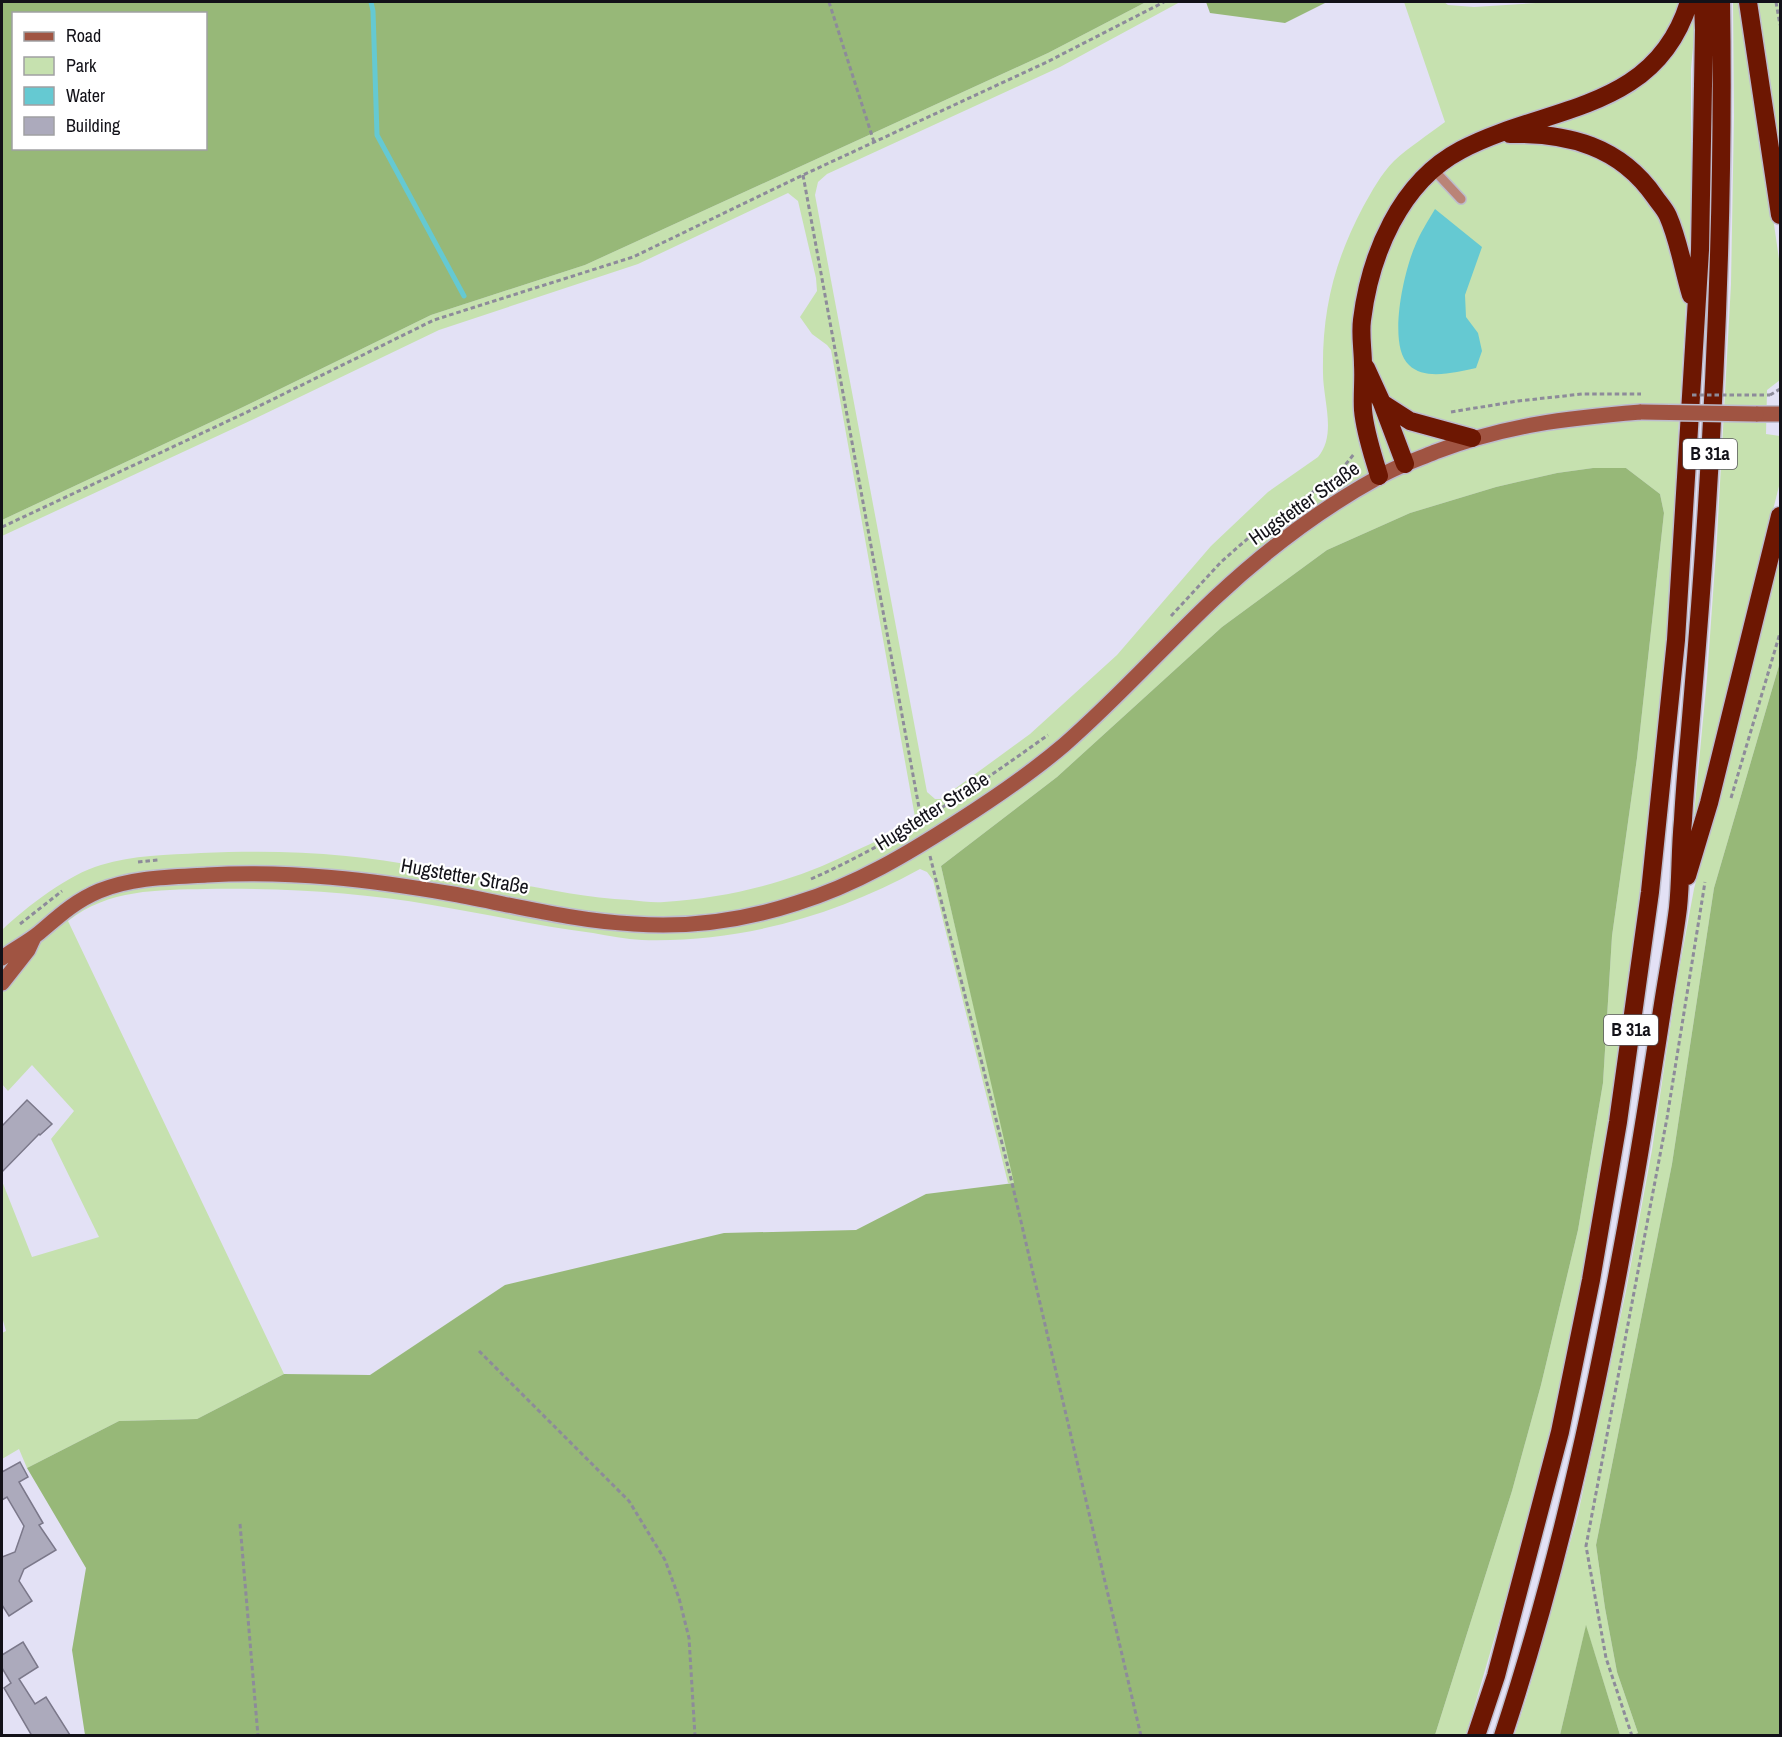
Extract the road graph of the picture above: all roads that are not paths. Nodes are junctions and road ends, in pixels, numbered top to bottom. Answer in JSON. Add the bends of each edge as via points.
{"nodes":[{"id":1,"x":1689,"y":2,"type":"edge"},
{"id":2,"x":1703,"y":2,"type":"edge"},
{"id":3,"x":1721,"y":2,"type":"edge"},
{"id":4,"x":1748,"y":2,"type":"edge"},
{"id":5,"x":1502,"y":134,"type":"junction"},
{"id":6,"x":1432,"y":169,"type":"junction"},
{"id":7,"x":1461,"y":199,"type":"dead end"},
{"id":8,"x":1780,"y":216,"type":"edge"},
{"id":9,"x":1696,"y":309,"type":"junction"},
{"id":10,"x":1363,"y":363,"type":"junction"},
{"id":11,"x":1382,"y":403,"type":"junction"},
{"id":12,"x":1768,"y":414,"type":"edge"},
{"id":13,"x":1472,"y":438,"type":"junction"},
{"id":14,"x":1405,"y":464,"type":"junction"},
{"id":15,"x":1379,"y":476,"type":"junction"},
{"id":16,"x":1780,"y":516,"type":"edge"},
{"id":17,"x":1678,"y":907,"type":"junction"},
{"id":18,"x":34,"y":937,"type":"junction"},
{"id":19,"x":2,"y":958,"type":"edge"},
{"id":20,"x":2,"y":983,"type":"edge"},
{"id":21,"x":1476,"y":1736,"type":"edge"},
{"id":22,"x":1503,"y":1736,"type":"edge"}],
"edges":[{"from":1,"to":5,"type":"highway","via":[[1669,44],[1631,83],[1597,101]]},
{"from":2,"to":9,"type":"highway","number":"B 31a"},
{"from":3,"to":17,"type":"highway","number":"B 31a","via":[[1719,281]]},
{"from":4,"to":8,"type":"highway"},
{"from":5,"to":6,"type":"highway","via":[[1479,141]]},
{"from":5,"to":9,"type":"highway","via":[[1536,134],[1586,142],[1629,167],[1667,214]]},
{"from":6,"to":7,"type":"lane"},
{"from":6,"to":10,"type":"highway","via":[[1400,208],[1374,264],[1362,322]]},
{"from":9,"to":21,"type":"highway","number":"B 31a","via":[[1676,640],[1650,892],[1618,1122],[1560,1432],[1496,1676]]},
{"from":10,"to":11,"type":"highway"},
{"from":10,"to":15,"type":"highway","via":[[1363,411]]},
{"from":11,"to":13,"type":"highway","via":[[1410,421]]},
{"from":11,"to":14,"type":"highway"},
{"from":12,"to":13,"type":"street","name":"Hugstetter Straße","bridge":true,"via":[[1641,412],[1553,420]]},
{"from":13,"to":14,"type":"street","name":"Hugstetter Straße"},
{"from":14,"to":15,"type":"street","name":"Hugstetter Straße"},
{"from":15,"to":18,"type":"street","name":"Hugstetter Straße","via":[[1262,557],[1062,747],[1002,792],[868,874],[796,903],[743,917],[688,924],[633,924],[341,877],[226,874],[127,882],[111,887],[62,912]]},
{"from":16,"to":17,"type":"highway"},
{"from":17,"to":22,"type":"highway","number":"B 31a","via":[[1615,1293],[1587,1431]]},
{"from":18,"to":19,"type":"street","name":"Hugstetter Straße"},
{"from":18,"to":20,"type":"street","name":"Hugstetter Straße"}]}
